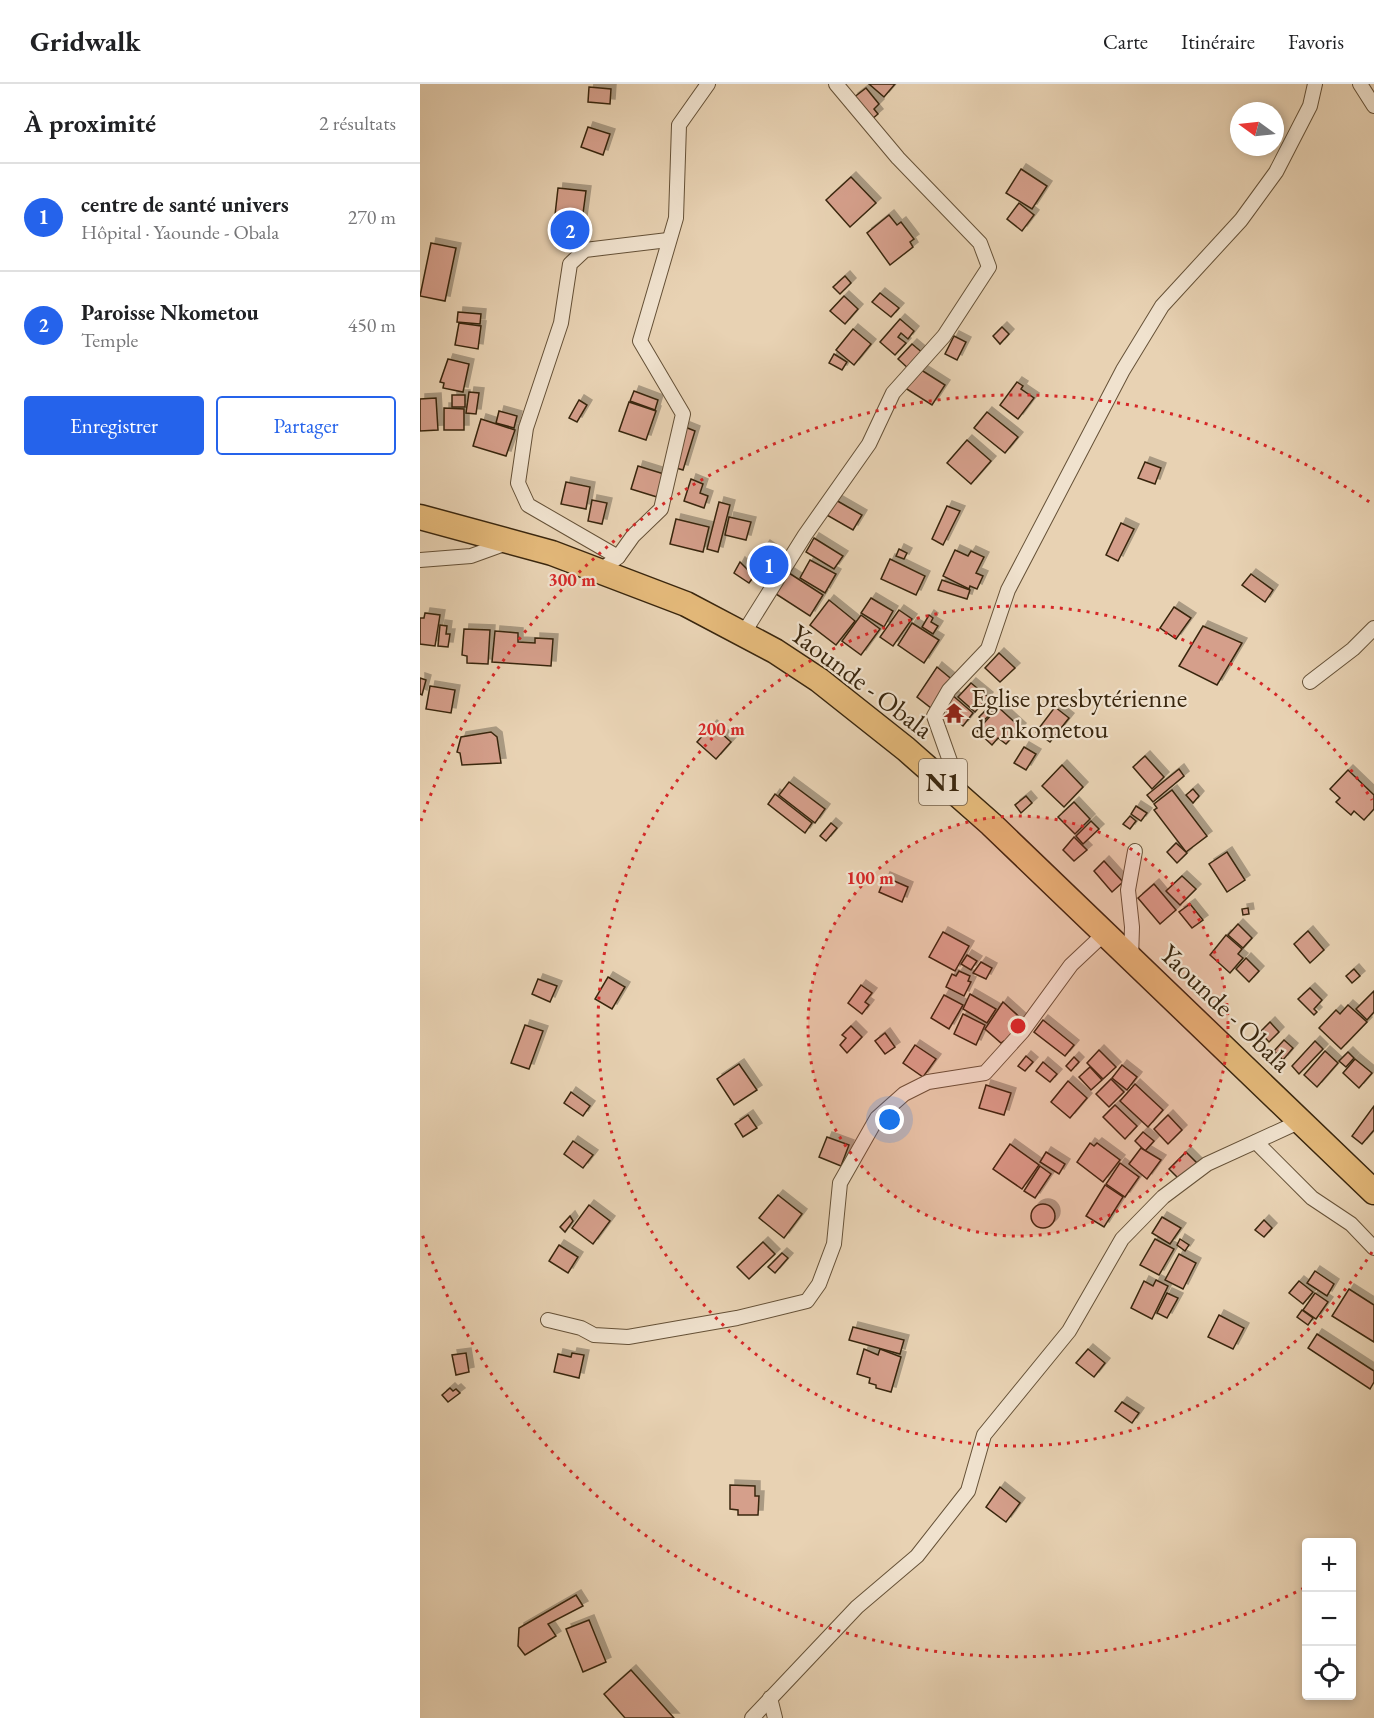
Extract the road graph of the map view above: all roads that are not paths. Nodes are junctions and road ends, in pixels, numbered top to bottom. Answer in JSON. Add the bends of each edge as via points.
{"nodes":[{"id":1,"x":708,"y":84,"type":"edge"},
{"id":2,"x":836,"y":84,"type":"edge"},
{"id":3,"x":1315,"y":84,"type":"edge"},
{"id":4,"x":1360,"y":84,"type":"edge"},
{"id":5,"x":1374,"y":106,"type":"edge"},
{"id":6,"x":668,"y":240,"type":"junction"},
{"id":7,"x":420,"y":517,"type":"edge"},
{"id":8,"x":512,"y":541,"type":"junction"},
{"id":9,"x":420,"y":560,"type":"edge"},
{"id":10,"x":609,"y":564,"type":"junction"},
{"id":11,"x":1374,"y":628,"type":"edge"},
{"id":12,"x":743,"y":634,"type":"junction"},
{"id":13,"x":1310,"y":682,"type":"dead end"},
{"id":14,"x":964,"y":800,"type":"junction"},
{"id":15,"x":1135,"y":851,"type":"dead end"},
{"id":16,"x":1105,"y":933,"type":"junction"},
{"id":17,"x":1131,"y":959,"type":"junction"},
{"id":18,"x":1301,"y":1121,"type":"junction"},
{"id":19,"x":1256,"y":1142,"type":"junction"},
{"id":20,"x":1374,"y":1192,"type":"edge"},
{"id":21,"x":1374,"y":1248,"type":"edge"},
{"id":22,"x":548,"y":1320,"type":"dead end"},
{"id":23,"x":770,"y":1698,"type":"junction"},
{"id":24,"x":752,"y":1718,"type":"edge"},
{"id":25,"x":775,"y":1718,"type":"edge"}],
"edges":[{"from":1,"to":6,"type":"street","via":[[679,125],[676,218]]},
{"from":2,"to":12,"type":"street","via":[[898,158],[980,243],[988,267],[944,336],[893,393],[869,444],[805,535]]},
{"from":3,"to":14,"type":"street","via":[[1310,106],[1276,172],[1241,220],[1162,306],[1123,370],[1008,590],[988,649],[949,690],[934,716]]},
{"from":4,"to":5,"type":"street"},
{"from":6,"to":10,"type":"street","via":[[640,341],[683,414],[661,509]]},
{"from":6,"to":10,"type":"street","via":[[585,250],[570,264],[561,323],[526,428],[518,483],[528,505]]},
{"from":7,"to":8,"type":"highway","name":"Yaounde - Obala","number":"N1"},
{"from":8,"to":9,"type":"street","via":[[471,556]]},
{"from":8,"to":10,"type":"highway","name":"Yaounde - Obala","number":"N1"},
{"from":10,"to":12,"type":"highway","name":"Yaounde - Obala","number":"N1"},
{"from":11,"to":13,"type":"street"},
{"from":12,"to":14,"type":"highway","name":"Yaounde - Obala","number":"N1","via":[[819,681]]},
{"from":14,"to":16,"type":"highway","name":"Yaounde - Obala","number":"N1"},
{"from":15,"to":17,"type":"street","via":[[1128,890]]},
{"from":16,"to":17,"type":"highway","name":"Yaounde - Obala","number":"N1"},
{"from":16,"to":22,"type":"street","via":[[1071,965],[1022,1032],[985,1073],[928,1082],[904,1094],[878,1118],[840,1183],[834,1244],[819,1284],[807,1302],[628,1337],[594,1335]]},
{"from":17,"to":18,"type":"highway","name":"Yaounde - Obala","number":"N1"},
{"from":18,"to":19,"type":"street"},
{"from":18,"to":20,"type":"highway","name":"Yaounde - Obala","number":"N1"},
{"from":19,"to":21,"type":"street","via":[[1312,1198],[1351,1224]]},
{"from":19,"to":23,"type":"street","via":[[1207,1164],[1163,1197],[1122,1239],[1069,1331],[984,1435],[968,1491],[917,1556],[857,1607]]},
{"from":23,"to":24,"type":"street"},
{"from":23,"to":25,"type":"street"}]}
